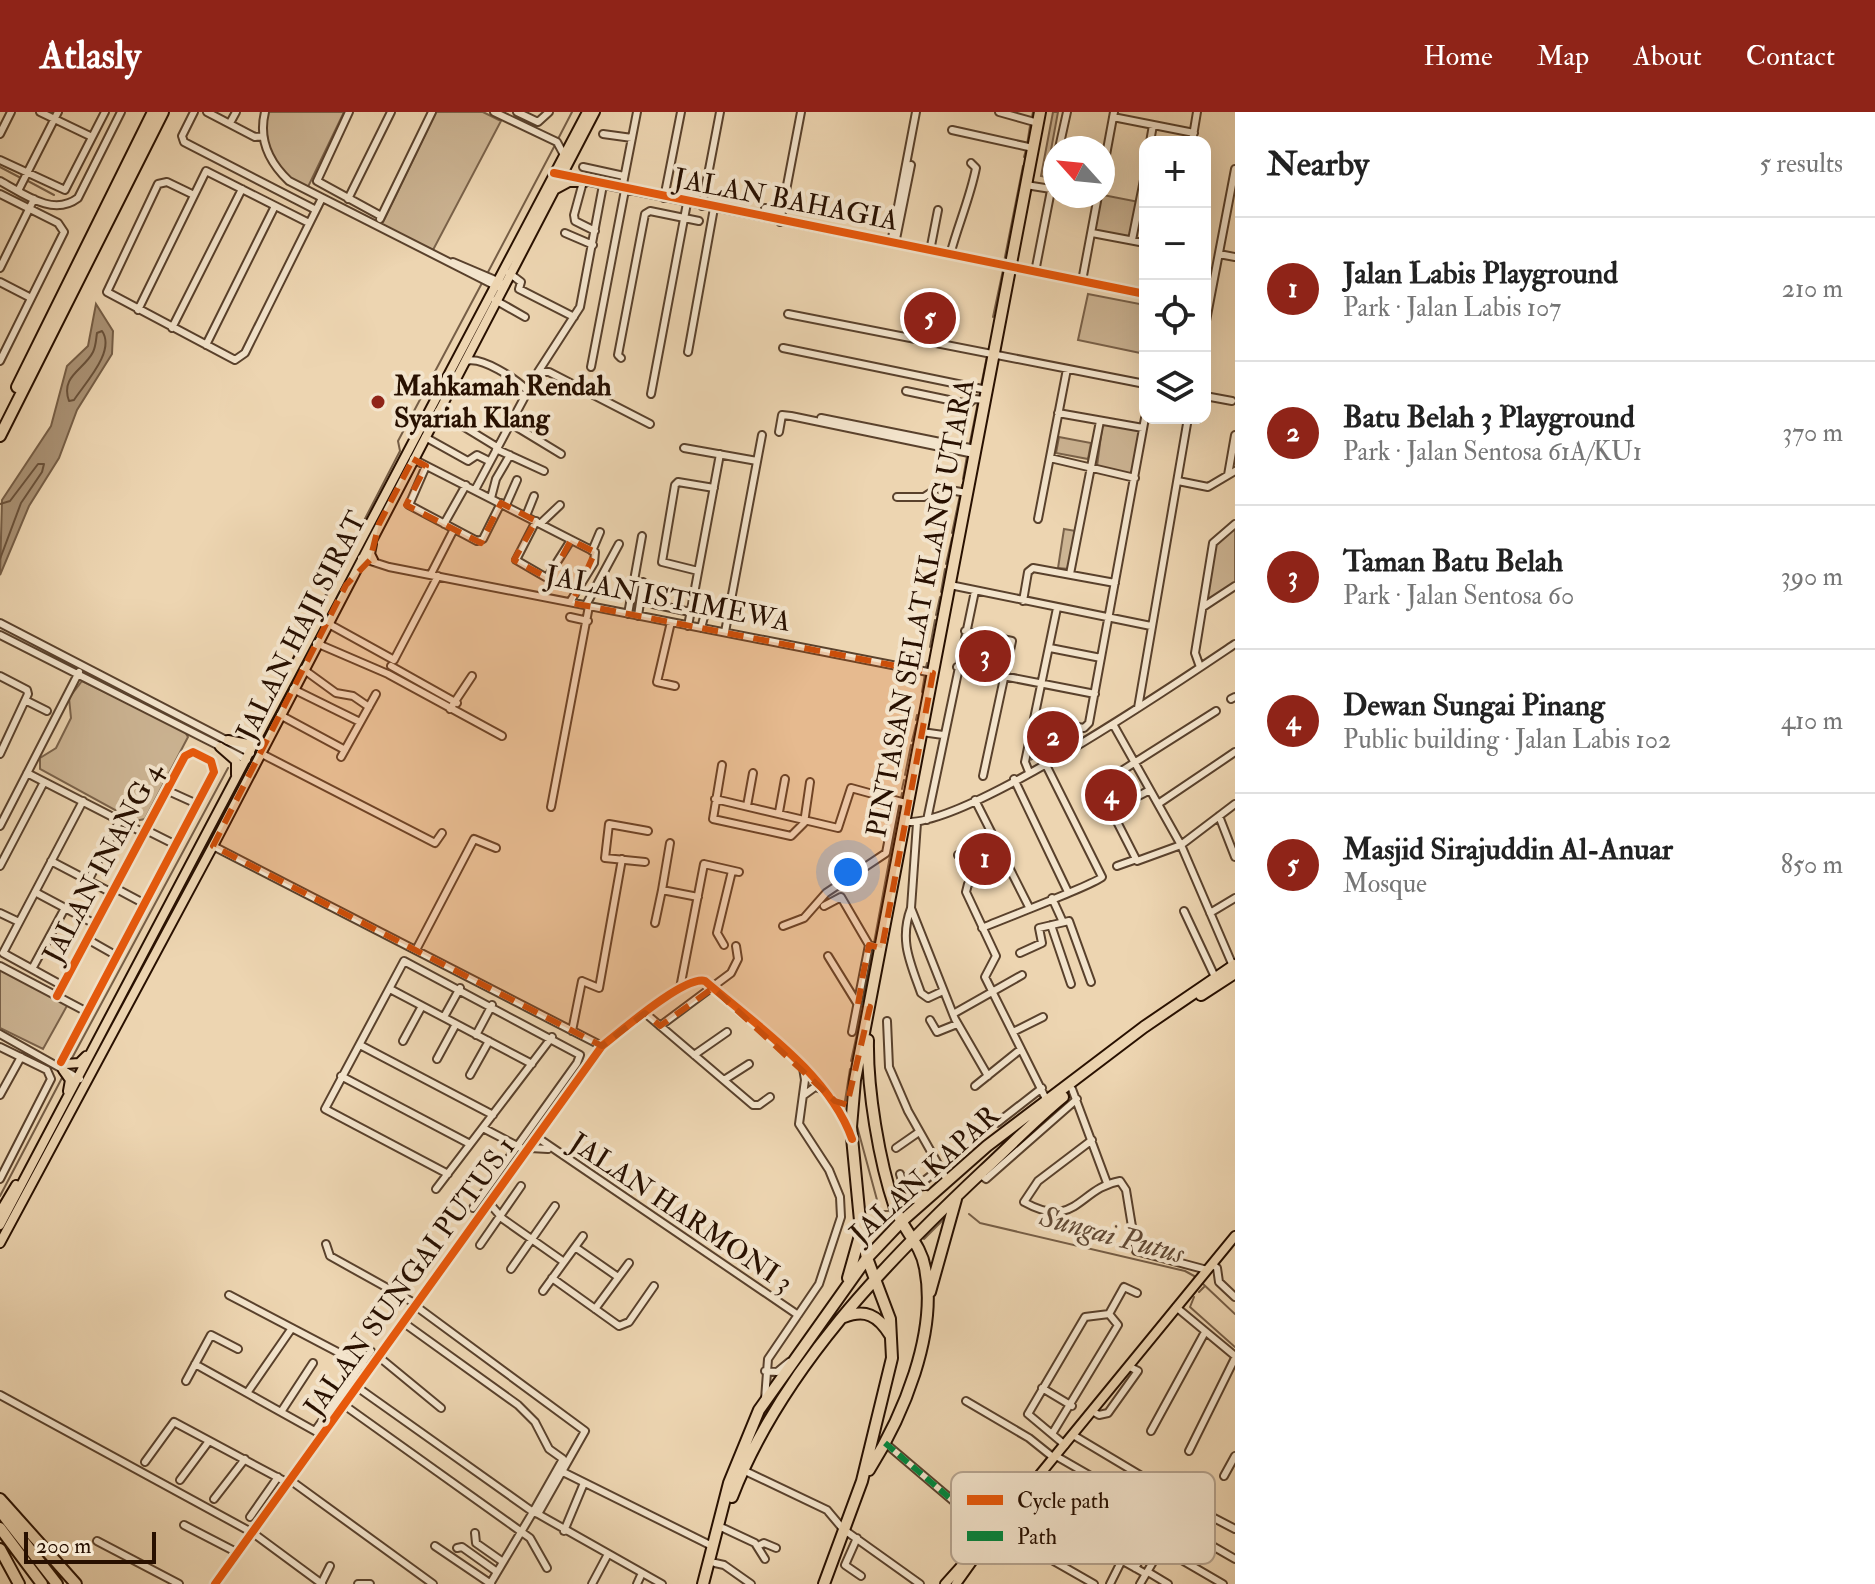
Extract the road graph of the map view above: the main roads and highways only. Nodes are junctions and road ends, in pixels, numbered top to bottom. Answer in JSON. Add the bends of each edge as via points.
{"nodes":[{"id":1,"x":153,"y":112,"type":"edge"},
{"id":2,"x":163,"y":112,"type":"edge"},
{"id":3,"x":587,"y":112,"type":"edge"},
{"id":4,"x":595,"y":112,"type":"edge"},
{"id":5,"x":1039,"y":118,"type":"edge"},
{"id":6,"x":568,"y":157,"type":"junction"},
{"id":7,"x":558,"y":175,"type":"junction"},
{"id":8,"x":554,"y":190,"type":"junction"},
{"id":9,"x":493,"y":281,"type":"junction"},
{"id":10,"x":0,"y":421,"type":"edge"},
{"id":11,"x":0,"y":436,"type":"edge"},
{"id":12,"x":391,"y":488,"type":"junction"},
{"id":13,"x":379,"y":524,"type":"junction"},
{"id":14,"x":361,"y":557,"type":"junction"},
{"id":15,"x":349,"y":581,"type":"junction"},
{"id":16,"x":315,"y":631,"type":"junction"},
{"id":17,"x":316,"y":643,"type":"junction"},
{"id":18,"x":290,"y":686,"type":"junction"},
{"id":19,"x":275,"y":714,"type":"junction"},
{"id":20,"x":253,"y":756,"type":"junction"},
{"id":21,"x":196,"y":859,"type":"junction"},
{"id":22,"x":1233,"y":963,"type":"edge"},
{"id":23,"x":869,"y":1012,"type":"junction"},
{"id":24,"x":114,"y":1013,"type":"junction"},
{"id":25,"x":84,"y":1077,"type":"junction"},
{"id":26,"x":872,"y":1092,"type":"junction"},
{"id":27,"x":853,"y":1098,"type":"junction"},
{"id":28,"x":63,"y":1107,"type":"junction"},
{"id":29,"x":876,"y":1119,"type":"junction"},
{"id":30,"x":851,"y":1127,"type":"junction"},
{"id":31,"x":48,"y":1138,"type":"junction"},
{"id":32,"x":891,"y":1191,"type":"junction"},
{"id":33,"x":931,"y":1194,"type":"junction"},
{"id":34,"x":959,"y":1194,"type":"junction"},
{"id":35,"x":919,"y":1205,"type":"junction"},
{"id":36,"x":0,"y":1212,"type":"edge"},
{"id":37,"x":930,"y":1219,"type":"junction"},
{"id":38,"x":902,"y":1221,"type":"junction"},
{"id":39,"x":4,"y":1226,"type":"edge"},
{"id":40,"x":861,"y":1231,"type":"junction"},
{"id":41,"x":912,"y":1236,"type":"junction"},
{"id":42,"x":1235,"y":1236,"type":"edge"},
{"id":43,"x":0,"y":1245,"type":"edge"},
{"id":44,"x":867,"y":1258,"type":"junction"},
{"id":45,"x":875,"y":1277,"type":"junction"},
{"id":46,"x":847,"y":1283,"type":"junction"},
{"id":47,"x":857,"y":1300,"type":"junction"},
{"id":48,"x":927,"y":1302,"type":"junction"},
{"id":49,"x":843,"y":1318,"type":"junction"},
{"id":50,"x":893,"y":1340,"type":"junction"},
{"id":51,"x":881,"y":1410,"type":"junction"},
{"id":52,"x":898,"y":1418,"type":"junction"},
{"id":53,"x":1043,"y":1472,"type":"edge"},
{"id":54,"x":862,"y":1481,"type":"junction"},
{"id":55,"x":0,"y":1499,"type":"edge"},
{"id":56,"x":0,"y":1511,"type":"edge"},
{"id":57,"x":0,"y":1528,"type":"edge"},
{"id":58,"x":0,"y":1549,"type":"edge"},
{"id":59,"x":962,"y":1564,"type":"edge"},
{"id":60,"x":972,"y":1564,"type":"edge"},
{"id":61,"x":19,"y":1583,"type":"edge"},
{"id":62,"x":42,"y":1584,"type":"edge"},
{"id":63,"x":57,"y":1584,"type":"edge"},
{"id":64,"x":76,"y":1584,"type":"edge"},
{"id":65,"x":703,"y":1584,"type":"edge"},
{"id":66,"x":710,"y":1584,"type":"edge"},
{"id":67,"x":824,"y":1584,"type":"edge"},
{"id":68,"x":943,"y":1584,"type":"edge"},
{"id":69,"x":959,"y":1584,"type":"edge"}],
"edges":[{"from":1,"to":10,"type":"highway"},
{"from":2,"to":11,"type":"highway"},
{"from":3,"to":6,"type":"main road","name":"JALAN HAJI SIRAT"},
{"from":4,"to":6,"type":"main road","name":"JALAN HAJI SIRAT"},
{"from":5,"to":23,"type":"highway","name":"PINTASAN SELAT KLANG UTARA","via":[[922,732],[909,804],[911,822]]},
{"from":6,"to":7,"type":"main road","name":"JALAN HAJI SIRAT"},
{"from":6,"to":8,"type":"main road","via":[[571,171],[584,182]]},
{"from":7,"to":8,"type":"main road","name":"JALAN HAJI SIRAT"},
{"from":7,"to":9,"type":"main road","name":"JALAN HAJI SIRAT"},
{"from":8,"to":9,"type":"main road","name":"JALAN HAJI SIRAT"},
{"from":9,"to":12,"type":"main road","name":"JALAN HAJI SIRAT"},
{"from":9,"to":13,"type":"main road","name":"JALAN HAJI SIRAT","via":[[464,362]]},
{"from":12,"to":14,"type":"main road"},
{"from":12,"to":16,"type":"main road","name":"JALAN HAJI SIRAT"},
{"from":13,"to":14,"type":"main road","name":"JALAN HAJI SIRAT"},
{"from":13,"to":15,"type":"main road","via":[[369,551],[375,562],[364,565]]},
{"from":14,"to":15,"type":"main road","name":"JALAN HAJI SIRAT"},
{"from":14,"to":16,"type":"main road","via":[[351,565]]},
{"from":15,"to":17,"type":"main road","name":"JALAN HAJI SIRAT"},
{"from":16,"to":18,"type":"main road","name":"JALAN HAJI SIRAT"},
{"from":17,"to":18,"type":"main road","name":"JALAN HAJI SIRAT"},
{"from":17,"to":18,"type":"main road"},
{"from":18,"to":19,"type":"main road","name":"JALAN HAJI SIRAT"},
{"from":18,"to":20,"type":"main road"},
{"from":19,"to":20,"type":"main road","name":"JALAN HAJI SIRAT"},
{"from":19,"to":21,"type":"main road","via":[[252,742],[224,744],[236,761],[237,774]]},
{"from":20,"to":21,"type":"main road","name":"JALAN HAJI SIRAT"},
{"from":20,"to":25,"type":"main road","name":"JALAN HAJI SIRAT","via":[[213,846]]},
{"from":21,"to":24,"type":"main road","name":"JALAN HAJI SIRAT"},
{"from":22,"to":33,"type":"highway","name":"JALAN KAPAR"},
{"from":22,"to":34,"type":"highway","name":"JALAN KAPAR"},
{"from":23,"to":26,"type":"highway","name":"PINTASAN SELAT KLANG UTARA"},
{"from":23,"to":27,"type":"highway","name":"PINTASAN SELAT KLANG UTARA"},
{"from":24,"to":25,"type":"main road","name":"JALAN HAJI SIRAT"},
{"from":24,"to":28,"type":"main road","via":[[83,1061],[68,1068]]},
{"from":25,"to":28,"type":"main road","name":"JALAN HAJI SIRAT"},
{"from":25,"to":39,"type":"main road","name":"JALAN HAJI SIRAT"},
{"from":26,"to":27,"type":"highway","via":[[866,1106]]},
{"from":26,"to":29,"type":"highway","name":"PINTASAN SELAT KLANG UTARA"},
{"from":27,"to":30,"type":"highway","name":"PINTASAN SELAT KLANG UTARA"},
{"from":28,"to":31,"type":"main road","name":"JALAN HAJI SIRAT"},
{"from":29,"to":30,"type":"highway","via":[[869,1111],[859,1112]]},
{"from":29,"to":32,"type":"highway","name":"PINTASAN SELAT KLANG UTARA"},
{"from":30,"to":40,"type":"highway","name":"PINTASAN SELAT KLANG UTARA"},
{"from":31,"to":36,"type":"main road"},
{"from":31,"to":39,"type":"main road","name":"JALAN HAJI SIRAT"},
{"from":32,"to":33,"type":"highway","via":[[909,1200]]},
{"from":32,"to":38,"type":"highway","name":"PINTASAN SELAT KLANG UTARA"},
{"from":33,"to":35,"type":"highway","name":"JALAN KAPAR"},
{"from":34,"to":37,"type":"highway","name":"JALAN KAPAR"},
{"from":34,"to":48,"type":"highway"},
{"from":35,"to":37,"type":"highway","via":[[920,1219]]},
{"from":35,"to":38,"type":"highway","name":"JALAN KAPAR"},
{"from":37,"to":41,"type":"highway","name":"JALAN KAPAR"},
{"from":38,"to":41,"type":"highway","name":"PINTASAN SELAT KLANG UTARA"},
{"from":38,"to":44,"type":"highway","name":"JALAN KAPAR"},
{"from":39,"to":43,"type":"main road","name":"JALAN HAJI SIRAT"},
{"from":40,"to":44,"type":"highway","name":"PINTASAN SELAT KLANG UTARA"},
{"from":40,"to":46,"type":"highway"},
{"from":41,"to":45,"type":"highway","name":"JALAN KAPAR"},
{"from":41,"to":48,"type":"highway","name":"PINTASAN SELAT KLANG UTARA","via":[[926,1269]]},
{"from":42,"to":53,"type":"main road"},
{"from":44,"to":45,"type":"highway","name":"PINTASAN SELAT KLANG UTARA"},
{"from":44,"to":46,"type":"highway","name":"JALAN KAPAR"},
{"from":45,"to":47,"type":"highway","name":"JALAN KAPAR"},
{"from":45,"to":50,"type":"highway","name":"PINTASAN SELAT KLANG UTARA"},
{"from":46,"to":47,"type":"highway","via":[[862,1282]]},
{"from":46,"to":65,"type":"highway","name":"JALAN KAPAR","via":[[765,1399],[738,1456]]},
{"from":47,"to":49,"type":"highway","name":"JALAN KAPAR"},
{"from":48,"to":52,"type":"highway","name":"PINTASAN SELAT KLANG UTARA","via":[[915,1369]]},
{"from":49,"to":50,"type":"highway","via":[[869,1314]]},
{"from":49,"to":66,"type":"highway","name":"JALAN KAPAR","via":[[793,1385],[743,1470]]},
{"from":50,"to":51,"type":"highway","name":"PINTASAN SELAT KLANG UTARA"},
{"from":51,"to":52,"type":"highway","via":[[886,1420]]},
{"from":51,"to":54,"type":"highway","name":"PINTASAN SELAT KLANG UTARA"},
{"from":52,"to":54,"type":"highway","name":"PINTASAN SELAT KLANG UTARA"},
{"from":54,"to":67,"type":"highway","name":"PINTASAN SELAT KLANG UTARA"},
{"from":55,"to":64,"type":"highway"},
{"from":56,"to":63,"type":"highway"},
{"from":57,"to":62,"type":"highway"},
{"from":58,"to":61,"type":"highway"},
{"from":59,"to":68,"type":"main road"},
{"from":60,"to":69,"type":"main road"}]}
